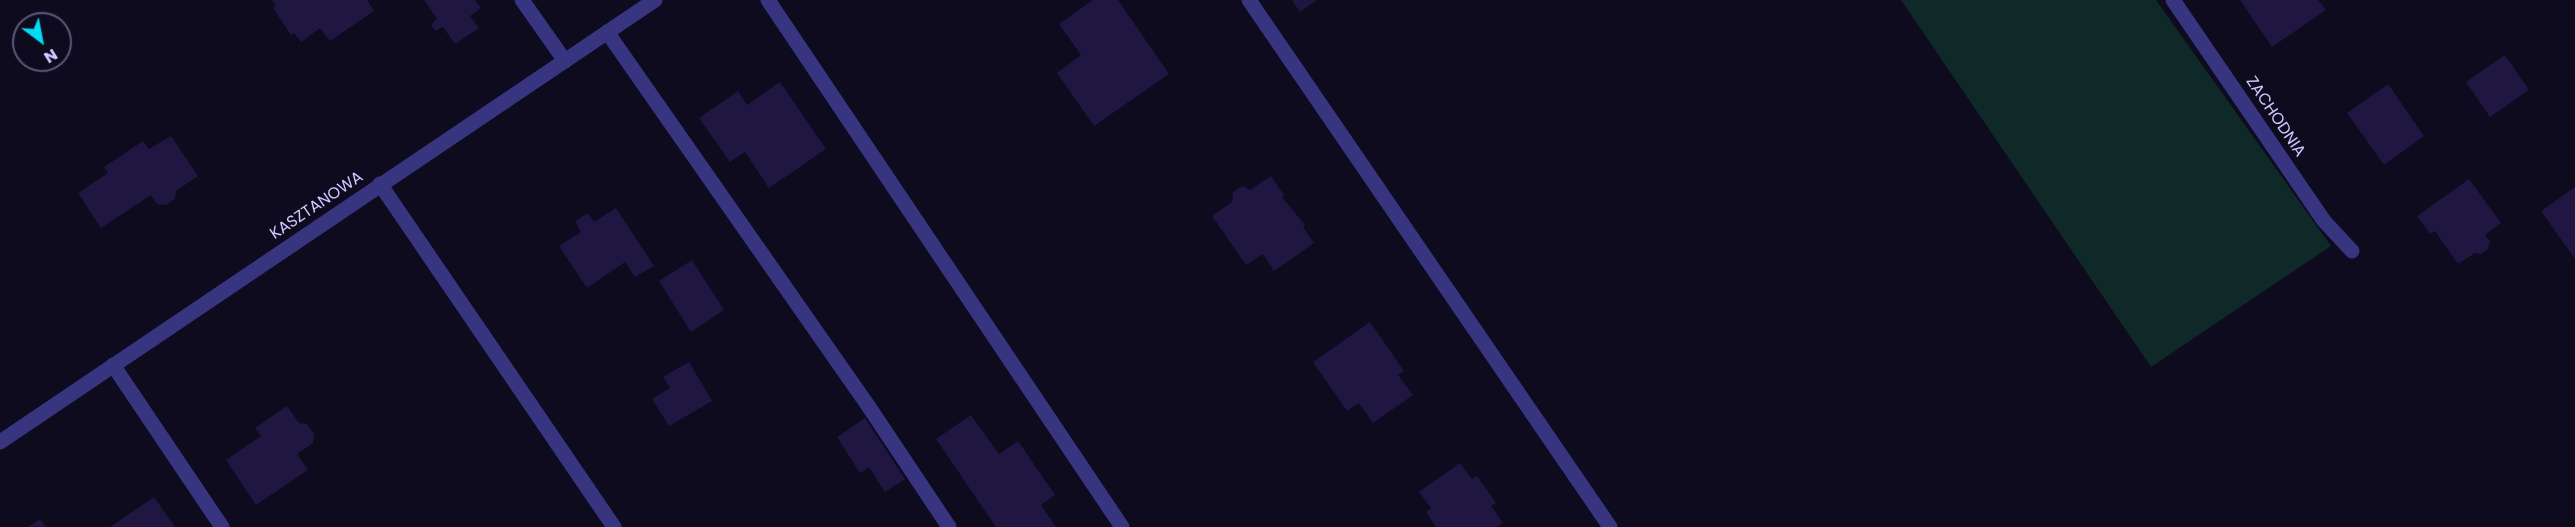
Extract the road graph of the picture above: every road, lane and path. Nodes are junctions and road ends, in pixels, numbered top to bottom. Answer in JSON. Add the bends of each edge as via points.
{"nodes":[{"id":1,"x":522,"y":0,"type":"edge"},
{"id":2,"x":655,"y":0,"type":"edge"},
{"id":3,"x":768,"y":0,"type":"edge"},
{"id":4,"x":1249,"y":0,"type":"edge"},
{"id":5,"x":2173,"y":0,"type":"edge"},
{"id":6,"x":607,"y":32,"type":"junction"},
{"id":7,"x":565,"y":62,"type":"junction"},
{"id":8,"x":380,"y":184,"type":"junction"},
{"id":9,"x":2352,"y":251,"type":"dead end"},
{"id":10,"x":113,"y":365,"type":"junction"},
{"id":11,"x":0,"y":442,"type":"edge"},
{"id":12,"x":222,"y":527,"type":"edge"},
{"id":13,"x":614,"y":527,"type":"edge"},
{"id":14,"x":950,"y":527,"type":"edge"},
{"id":15,"x":1122,"y":527,"type":"edge"},
{"id":16,"x":1610,"y":527,"type":"edge"}],
"edges":[{"from":1,"to":7,"type":"street"},
{"from":2,"to":6,"type":"street","name":"KASZTANOWA"},
{"from":3,"to":15,"type":"street"},
{"from":4,"to":16,"type":"street"},
{"from":5,"to":9,"type":"street","name":"ZACHODNIA","via":[[2324,221]]},
{"from":6,"to":7,"type":"street","name":"KASZTANOWA"},
{"from":6,"to":14,"type":"street"},
{"from":7,"to":8,"type":"street","name":"KASZTANOWA"},
{"from":8,"to":10,"type":"street","name":"KASZTANOWA"},
{"from":8,"to":13,"type":"street"},
{"from":10,"to":11,"type":"street","name":"KASZTANOWA"},
{"from":10,"to":12,"type":"street"}]}
